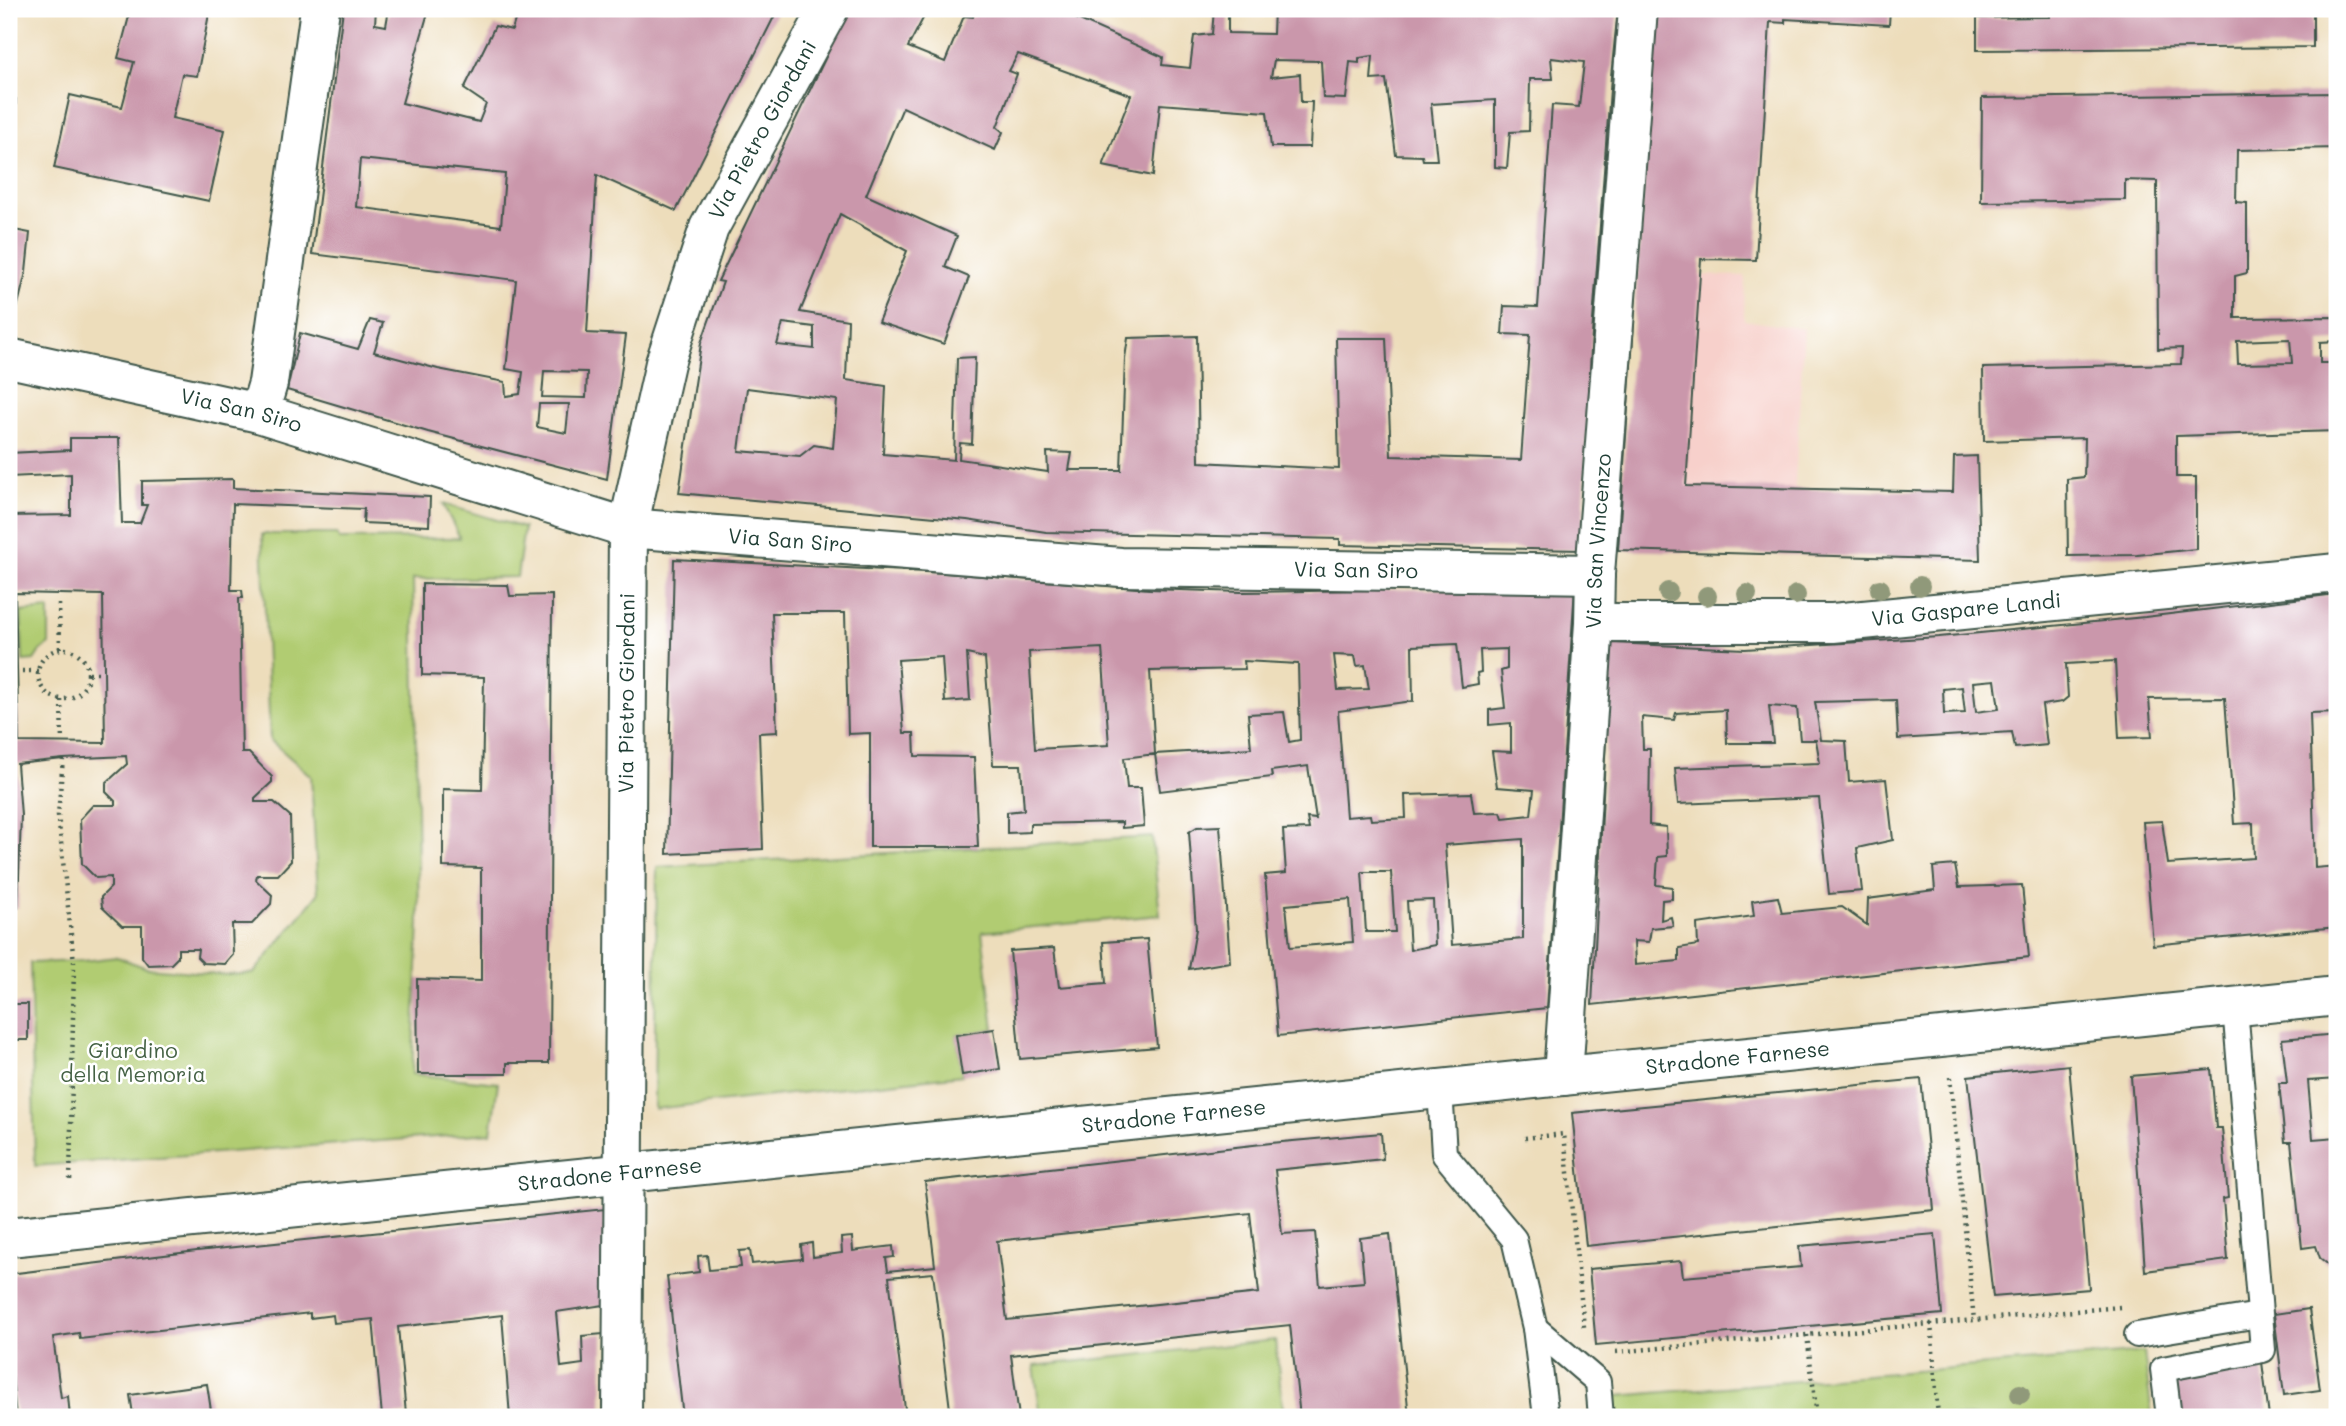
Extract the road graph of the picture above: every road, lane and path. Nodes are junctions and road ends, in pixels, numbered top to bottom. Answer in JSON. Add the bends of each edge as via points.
{"nodes":[{"id":1,"x":320,"y":9,"type":"edge"},
{"id":2,"x":829,"y":9,"type":"edge"},
{"id":3,"x":1638,"y":9,"type":"edge"},
{"id":4,"x":9,"y":358,"type":"edge"},
{"id":5,"x":260,"y":413,"type":"junction"},
{"id":6,"x":628,"y":528,"type":"junction"},
{"id":7,"x":2337,"y":573,"type":"edge"},
{"id":8,"x":1595,"y":574,"type":"junction"},
{"id":9,"x":59,"y":604,"type":"dead end"},
{"id":10,"x":1594,"y":623,"type":"junction"},
{"id":11,"x":60,"y":649,"type":"junction"},
{"id":12,"x":22,"y":671,"type":"dead end"},
{"id":13,"x":38,"y":671,"type":"junction"},
{"id":14,"x":89,"y":673,"type":"junction"},
{"id":15,"x":101,"y":673,"type":"dead end"},
{"id":16,"x":61,"y":700,"type":"junction"},
{"id":17,"x":62,"y":743,"type":"dead end"},
{"id":18,"x":63,"y":759,"type":"dead end"},
{"id":19,"x":2337,"y":996,"type":"edge"},
{"id":20,"x":2235,"y":1007,"type":"junction"},
{"id":21,"x":1950,"y":1072,"type":"dead end"},
{"id":22,"x":1563,"y":1076,"type":"junction"},
{"id":23,"x":1440,"y":1089,"type":"junction"},
{"id":24,"x":1525,"y":1138,"type":"dead end"},
{"id":25,"x":624,"y":1173,"type":"junction"},
{"id":26,"x":70,"y":1183,"type":"dead end"},
{"id":27,"x":9,"y":1237,"type":"edge"},
{"id":28,"x":2121,"y":1307,"type":"dead end"},
{"id":29,"x":2259,"y":1315,"type":"junction"},
{"id":30,"x":1973,"y":1320,"type":"junction"},
{"id":31,"x":1931,"y":1323,"type":"junction"},
{"id":32,"x":1584,"y":1327,"type":"dead end"},
{"id":33,"x":1535,"y":1328,"type":"junction"},
{"id":34,"x":1807,"y":1335,"type":"junction"},
{"id":35,"x":2137,"y":1335,"type":"dead end"},
{"id":36,"x":1614,"y":1352,"type":"dead end"},
{"id":37,"x":622,"y":1417,"type":"edge"},
{"id":38,"x":1546,"y":1417,"type":"edge"},
{"id":39,"x":1601,"y":1417,"type":"edge"},
{"id":40,"x":1817,"y":1417,"type":"edge"},
{"id":41,"x":1938,"y":1417,"type":"edge"},
{"id":42,"x":2169,"y":1417,"type":"edge"}],
"edges":[{"from":1,"to":5,"type":"street","via":[[268,383]]},
{"from":2,"to":6,"type":"street","name":"Via Pietro Giordani","via":[[709,228],[665,363]]},
{"from":3,"to":8,"type":"street","name":"Via San Vincenzo"},
{"from":4,"to":5,"type":"street","name":"Via San Siro"},
{"from":5,"to":6,"type":"street","name":"Via San Siro"},
{"from":6,"to":8,"type":"street","name":"Via San Siro","via":[[1121,567]]},
{"from":6,"to":25,"type":"street","name":"Via Pietro Giordani"},
{"from":7,"to":10,"type":"street","name":"Via Gaspare Landi","via":[[1833,623]]},
{"from":8,"to":10,"type":"street","name":"Via San Vincenzo"},
{"from":9,"to":11,"type":"path"},
{"from":10,"to":22,"type":"street","name":"Via San Vincenzo"},
{"from":11,"to":13,"type":"path","via":[[45,657]]},
{"from":11,"to":14,"type":"path","via":[[76,652]]},
{"from":12,"to":13,"type":"path"},
{"from":13,"to":16,"type":"path","via":[[46,694]]},
{"from":14,"to":15,"type":"path"},
{"from":14,"to":16,"type":"path","via":[[84,690]]},
{"from":16,"to":17,"type":"path"},
{"from":18,"to":26,"type":"path","via":[[58,815],[74,962]]},
{"from":19,"to":20,"type":"street","name":"Stradone Farnese"},
{"from":20,"to":22,"type":"street","name":"Stradone Farnese"},
{"from":20,"to":29,"type":"lane"},
{"from":21,"to":30,"type":"path"},
{"from":22,"to":23,"type":"street","name":"Stradone Farnese"},
{"from":23,"to":25,"type":"street","name":"Stradone Farnese"},
{"from":23,"to":33,"type":"lane","via":[[1444,1154],[1514,1239]]},
{"from":24,"to":32,"type":"path","via":[[1564,1134]]},
{"from":25,"to":27,"type":"street","name":"Stradone Farnese"},
{"from":25,"to":37,"type":"street","name":"Via Pietro Giordani"},
{"from":28,"to":30,"type":"path"},
{"from":29,"to":35,"type":"lane"},
{"from":29,"to":42,"type":"lane","via":[[2263,1350],[2163,1369]]},
{"from":30,"to":31,"type":"path"},
{"from":31,"to":34,"type":"path"},
{"from":31,"to":41,"type":"path"},
{"from":33,"to":38,"type":"lane"},
{"from":33,"to":39,"type":"lane","via":[[1598,1382]]},
{"from":34,"to":36,"type":"path"},
{"from":34,"to":40,"type":"path"}]}
